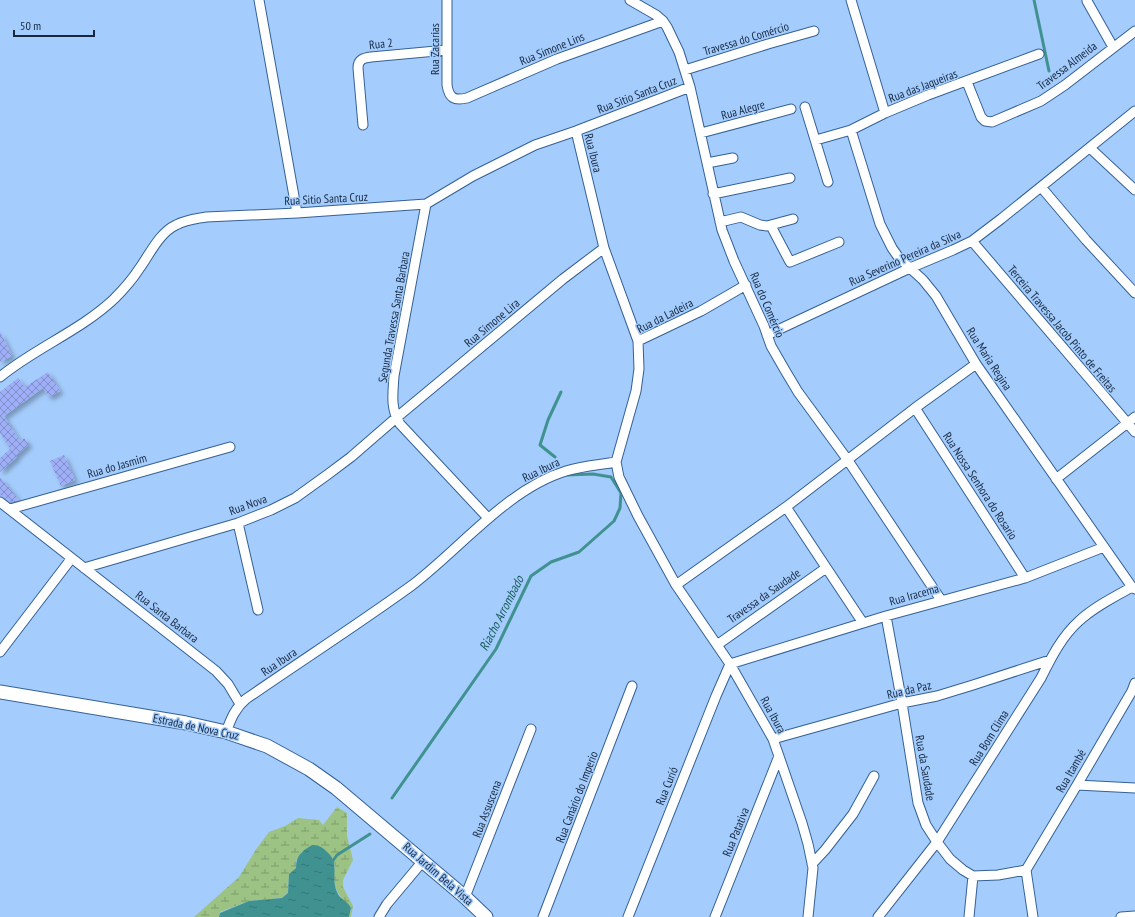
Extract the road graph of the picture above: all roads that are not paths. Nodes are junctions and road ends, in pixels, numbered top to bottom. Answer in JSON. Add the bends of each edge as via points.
{"nodes":[{"id":1,"x":259,"y":0,"type":"edge"},
{"id":2,"x":447,"y":0,"type":"edge"},
{"id":3,"x":630,"y":0,"type":"edge"},
{"id":4,"x":851,"y":0,"type":"edge"},
{"id":5,"x":1087,"y":1,"type":"dead end"},
{"id":6,"x":662,"y":20,"type":"junction"},
{"id":7,"x":814,"y":31,"type":"dead end"},
{"id":8,"x":1135,"y":31,"type":"edge"},
{"id":9,"x":1113,"y":46,"type":"junction"},
{"id":10,"x":447,"y":50,"type":"junction"},
{"id":11,"x":1039,"y":54,"type":"dead end"},
{"id":12,"x":685,"y":70,"type":"junction"},
{"id":13,"x":967,"y":82,"type":"junction"},
{"id":14,"x":690,"y":87,"type":"junction"},
{"id":15,"x":451,"y":97,"type":"joint"},
{"id":16,"x":805,"y":106,"type":"dead end"},
{"id":17,"x":791,"y":109,"type":"dead end"},
{"id":18,"x":1135,"y":111,"type":"edge"},
{"id":19,"x":884,"y":113,"type":"junction"},
{"id":20,"x":363,"y":125,"type":"dead end"},
{"id":21,"x":851,"y":130,"type":"junction"},
{"id":22,"x":576,"y":131,"type":"junction"},
{"id":23,"x":701,"y":133,"type":"junction"},
{"id":24,"x":816,"y":140,"type":"junction"},
{"id":25,"x":1090,"y":148,"type":"junction"},
{"id":26,"x":733,"y":158,"type":"dead end"},
{"id":27,"x":707,"y":163,"type":"junction"},
{"id":28,"x":790,"y":178,"type":"dead end"},
{"id":29,"x":828,"y":182,"type":"dead end"},
{"id":30,"x":1041,"y":187,"type":"junction"},
{"id":31,"x":1135,"y":190,"type":"edge"},
{"id":32,"x":713,"y":194,"type":"junction"},
{"id":33,"x":426,"y":204,"type":"junction"},
{"id":34,"x":298,"y":213,"type":"junction"},
{"id":35,"x":793,"y":219,"type":"dead end"},
{"id":36,"x":720,"y":222,"type":"junction"},
{"id":37,"x":771,"y":226,"type":"junction"},
{"id":38,"x":972,"y":241,"type":"junction"},
{"id":39,"x":839,"y":242,"type":"dead end"},
{"id":40,"x":604,"y":248,"type":"junction"},
{"id":41,"x":910,"y":268,"type":"junction"},
{"id":42,"x":746,"y":285,"type":"junction"},
{"id":43,"x":1135,"y":293,"type":"edge"},
{"id":44,"x":768,"y":334,"type":"junction"},
{"id":45,"x":638,"y":341,"type":"junction"},
{"id":46,"x":976,"y":364,"type":"junction"},
{"id":47,"x":0,"y":377,"type":"edge"},
{"id":48,"x":915,"y":408,"type":"junction"},
{"id":49,"x":1135,"y":417,"type":"edge"},
{"id":50,"x":396,"y":418,"type":"junction"},
{"id":51,"x":1128,"y":423,"type":"junction"},
{"id":52,"x":1135,"y":432,"type":"edge"},
{"id":53,"x":230,"y":447,"type":"dead end"},
{"id":54,"x":847,"y":458,"type":"junction"},
{"id":55,"x":616,"y":462,"type":"junction"},
{"id":56,"x":1056,"y":479,"type":"junction"},
{"id":57,"x":0,"y":502,"type":"edge"},
{"id":58,"x":786,"y":507,"type":"junction"},
{"id":59,"x":10,"y":509,"type":"junction"},
{"id":60,"x":488,"y":518,"type":"junction"},
{"id":61,"x":238,"y":523,"type":"junction"},
{"id":62,"x":1104,"y":547,"type":"junction"},
{"id":63,"x":71,"y":558,"type":"junction"},
{"id":64,"x":84,"y":568,"type":"junction"},
{"id":65,"x":826,"y":568,"type":"junction"},
{"id":66,"x":1025,"y":578,"type":"junction"},
{"id":67,"x":676,"y":585,"type":"junction"},
{"id":68,"x":1133,"y":588,"type":"edge"},
{"id":69,"x":941,"y":600,"type":"junction"},
{"id":70,"x":258,"y":610,"type":"dead end"},
{"id":71,"x":886,"y":616,"type":"junction"},
{"id":72,"x":863,"y":623,"type":"junction"},
{"id":73,"x":717,"y":645,"type":"junction"},
{"id":74,"x":0,"y":652,"type":"edge"},
{"id":75,"x":1050,"y":660,"type":"junction"},
{"id":76,"x":730,"y":664,"type":"junction"},
{"id":77,"x":632,"y":686,"type":"dead end"},
{"id":78,"x":1134,"y":688,"type":"edge"},
{"id":79,"x":0,"y":692,"type":"edge"},
{"id":80,"x":240,"y":704,"type":"junction"},
{"id":81,"x":902,"y":704,"type":"junction"},
{"id":82,"x":531,"y":729,"type":"dead end"},
{"id":83,"x":226,"y":732,"type":"junction"},
{"id":84,"x":773,"y":739,"type":"junction"},
{"id":85,"x":779,"y":756,"type":"junction"},
{"id":86,"x":874,"y":776,"type":"dead end"},
{"id":87,"x":1077,"y":785,"type":"junction"},
{"id":88,"x":1135,"y":788,"type":"edge"},
{"id":89,"x":390,"y":832,"type":"joint"},
{"id":90,"x":936,"y":842,"type":"junction"},
{"id":91,"x":423,"y":861,"type":"junction"},
{"id":92,"x":812,"y":864,"type":"junction"},
{"id":93,"x":1026,"y":870,"type":"junction"},
{"id":94,"x":973,"y":876,"type":"junction"},
{"id":95,"x":465,"y":897,"type":"junction"},
{"id":96,"x":1135,"y":916,"type":"edge"},
{"id":97,"x":379,"y":917,"type":"edge"},
{"id":98,"x":486,"y":917,"type":"edge"},
{"id":99,"x":543,"y":917,"type":"edge"},
{"id":100,"x":628,"y":917,"type":"edge"},
{"id":101,"x":716,"y":917,"type":"edge"},
{"id":102,"x":808,"y":917,"type":"edge"},
{"id":103,"x":878,"y":917,"type":"edge"},
{"id":104,"x":969,"y":917,"type":"edge"},
{"id":105,"x":1033,"y":917,"type":"edge"},
{"id":106,"x":1121,"y":917,"type":"edge"}],
"edges":[{"from":1,"to":34,"type":"street"},
{"from":2,"to":10,"type":"street","name":"Rua Zacarias"},
{"from":3,"to":6,"type":"street","name":"Rua do Comércio"},
{"from":4,"to":19,"type":"street"},
{"from":5,"to":9,"type":"street"},
{"from":6,"to":12,"type":"street","name":"Rua do Comércio","via":[[671,34]]},
{"from":6,"to":15,"type":"street","name":"Rua Simone Lins","via":[[557,59],[466,98],[456,100]]},
{"from":7,"to":12,"type":"street","name":"Travessa do Comércio"},
{"from":8,"to":9,"type":"street","name":"Travessa Almeida"},
{"from":9,"to":13,"type":"street","name":"Travessa Almeida","via":[[1052,94],[992,122],[981,118]]},
{"from":10,"to":15,"type":"street","name":"Rua Zacarias","via":[[447,86]]},
{"from":10,"to":20,"type":"street","name":"Rua 2","via":[[360,60],[358,68]]},
{"from":11,"to":13,"type":"street","name":"Rua das Jaqueiras"},
{"from":12,"to":14,"type":"street","name":"Rua do Comércio"},
{"from":13,"to":19,"type":"street","name":"Rua das Jaqueiras"},
{"from":14,"to":22,"type":"street","name":"Rua Sitio Santa Cruz"},
{"from":14,"to":23,"type":"street","name":"Rua do Comércio"},
{"from":16,"to":24,"type":"street"},
{"from":17,"to":23,"type":"street","name":"Rua Alegre"},
{"from":18,"to":25,"type":"street","name":"Rua Severino Pereira da Silva"},
{"from":19,"to":21,"type":"street","name":"Rua das Jaqueiras"},
{"from":21,"to":24,"type":"street","name":"Rua das Jaqueiras"},
{"from":21,"to":41,"type":"street","name":"Rua Maria Regina","via":[[880,224],[895,253]]},
{"from":22,"to":33,"type":"street","name":"Rua Sitio Santa Cruz","via":[[535,145],[473,176]]},
{"from":22,"to":40,"type":"street","name":"Rua Ibura"},
{"from":23,"to":27,"type":"street","name":"Rua do Comércio"},
{"from":24,"to":29,"type":"street"},
{"from":25,"to":30,"type":"street","name":"Rua Severino Pereira da Silva"},
{"from":25,"to":31,"type":"street"},
{"from":26,"to":27,"type":"street"},
{"from":27,"to":32,"type":"street","name":"Rua do Comércio"},
{"from":28,"to":32,"type":"street"},
{"from":30,"to":38,"type":"street","name":"Rua Severino Pereira da Silva"},
{"from":30,"to":43,"type":"street"},
{"from":32,"to":36,"type":"street","name":"Rua do Comércio"},
{"from":33,"to":34,"type":"street","name":"Rua Sitio Santa Cruz"},
{"from":33,"to":50,"type":"street","name":"Segunda Travessa Santa Barbara","via":[[394,376],[392,398]]},
{"from":34,"to":47,"type":"street","name":"Rua Sitio Santa Cruz","via":[[206,217],[175,225],[161,238],[127,285],[107,305]]},
{"from":35,"to":37,"type":"street"},
{"from":36,"to":37,"type":"street","via":[[740,217],[760,225]]},
{"from":36,"to":42,"type":"street","name":"Rua do Comércio","via":[[731,254]]},
{"from":37,"to":39,"type":"street","via":[[790,262]]},
{"from":38,"to":41,"type":"street","name":"Rua Severino Pereira da Silva"},
{"from":38,"to":51,"type":"street","name":"Terceira Travessa Jacob Pinto de Freitas"},
{"from":40,"to":45,"type":"street","name":"Rua Ibura"},
{"from":40,"to":50,"type":"street","name":"Rua Simone Lira"},
{"from":41,"to":44,"type":"street","name":"Rua Severino Pereira da Silva"},
{"from":41,"to":46,"type":"street","name":"Rua Maria Regina","via":[[936,296]]},
{"from":42,"to":44,"type":"street","name":"Rua do Comércio"},
{"from":42,"to":45,"type":"street","name":"Rua da Ladeira"},
{"from":44,"to":54,"type":"street","name":"Rua do Comércio","via":[[771,346],[786,372]]},
{"from":45,"to":55,"type":"street","name":"Rua da Ladeira","via":[[639,369],[636,391]]},
{"from":46,"to":48,"type":"street"},
{"from":46,"to":56,"type":"street","name":"Rua Maria Regina"},
{"from":48,"to":54,"type":"street"},
{"from":48,"to":66,"type":"street","name":"Rua Nossa Senhora do Rosario"},
{"from":49,"to":51,"type":"street"},
{"from":50,"to":60,"type":"street","name":"Segunda Travessa Santa Barbara"},
{"from":50,"to":61,"type":"street","name":"Rua Nova","via":[[351,457],[295,498]]},
{"from":51,"to":52,"type":"street","name":"Terceira Travessa Jacob Pinto de Freitas"},
{"from":51,"to":56,"type":"street"},
{"from":53,"to":59,"type":"street","name":"Rua do Jasmim"},
{"from":54,"to":58,"type":"street"},
{"from":54,"to":69,"type":"street","name":"Rua do Comércio"},
{"from":55,"to":60,"type":"street","name":"Rua Ibura","via":[[575,468],[556,474],[532,487]]},
{"from":55,"to":67,"type":"street","name":"Rua Ibura","via":[[625,490]]},
{"from":56,"to":62,"type":"street","name":"Rua Maria Regina"},
{"from":57,"to":59,"type":"street","name":"Rua Santa Barbara"},
{"from":58,"to":65,"type":"street"},
{"from":58,"to":67,"type":"street"},
{"from":59,"to":63,"type":"street","name":"Rua Santa Barbara"},
{"from":60,"to":80,"type":"street","name":"Rua Ibura","via":[[413,584]]},
{"from":61,"to":64,"type":"street","name":"Rua Nova"},
{"from":61,"to":70,"type":"street"},
{"from":62,"to":66,"type":"street","name":"Rua Iracema"},
{"from":62,"to":68,"type":"street","name":"Rua Maria Regina"},
{"from":63,"to":64,"type":"street","name":"Rua Santa Barbara"},
{"from":63,"to":74,"type":"street"},
{"from":64,"to":80,"type":"street","name":"Rua Santa Barbara","via":[[216,671],[228,684]]},
{"from":65,"to":72,"type":"street"},
{"from":65,"to":73,"type":"street","name":"Travessa da Saudade"},
{"from":66,"to":69,"type":"street","name":"Rua Iracema"},
{"from":67,"to":73,"type":"street","name":"Rua Ibura"},
{"from":68,"to":75,"type":"street","name":"Rua Bom Clima","via":[[1079,621]]},
{"from":69,"to":71,"type":"street","name":"Rua Iracema"},
{"from":71,"to":72,"type":"street","name":"Rua Iracema"},
{"from":71,"to":81,"type":"street","name":"Rua da Saudade"},
{"from":72,"to":76,"type":"street","name":"Rua Iracema"},
{"from":73,"to":76,"type":"street","name":"Rua Ibura"},
{"from":75,"to":81,"type":"street","name":"Rua da Paz","via":[[973,686]]},
{"from":75,"to":90,"type":"street","name":"Rua Bom Clima"},
{"from":76,"to":84,"type":"street","name":"Rua Ibura"},
{"from":76,"to":100,"type":"street","name":"Rua Curió"},
{"from":77,"to":99,"type":"street","name":"Rua Canário do Imperio"},
{"from":78,"to":87,"type":"street","name":"Rua Itambé"},
{"from":79,"to":83,"type":"main road","name":"Estrada de Nova Cruz"},
{"from":80,"to":83,"type":"street","name":"Rua Ibura"},
{"from":81,"to":84,"type":"street","name":"Rua da Paz"},
{"from":81,"to":90,"type":"street","name":"Rua da Saudade","via":[[918,803]]},
{"from":82,"to":95,"type":"street","name":"Rua Assuscena"},
{"from":83,"to":89,"type":"main road","name":"Estrada de Nova Cruz","via":[[267,746],[309,770],[336,788]]},
{"from":84,"to":85,"type":"street","name":"Rua Ibura"},
{"from":85,"to":92,"type":"street","via":[[802,823]]},
{"from":85,"to":101,"type":"street","name":"Rua Patativa"},
{"from":86,"to":92,"type":"street","via":[[853,814]]},
{"from":87,"to":88,"type":"street"},
{"from":87,"to":93,"type":"street","name":"Rua Itambé"},
{"from":89,"to":91,"type":"main road","name":"Rua Jardim Bela Vista"},
{"from":90,"to":94,"type":"street","name":"Rua da Saudade","via":[[956,864]]},
{"from":90,"to":103,"type":"street","name":"Rua Bom Clima"},
{"from":91,"to":95,"type":"main road","name":"Rua Jardim Bela Vista"},
{"from":91,"to":97,"type":"street"},
{"from":92,"to":102,"type":"street"},
{"from":93,"to":94,"type":"street"},
{"from":93,"to":105,"type":"street"},
{"from":94,"to":104,"type":"street"},
{"from":95,"to":98,"type":"main road","name":"Rua Jardim Bela Vista"},
{"from":96,"to":106,"type":"street"}]}
